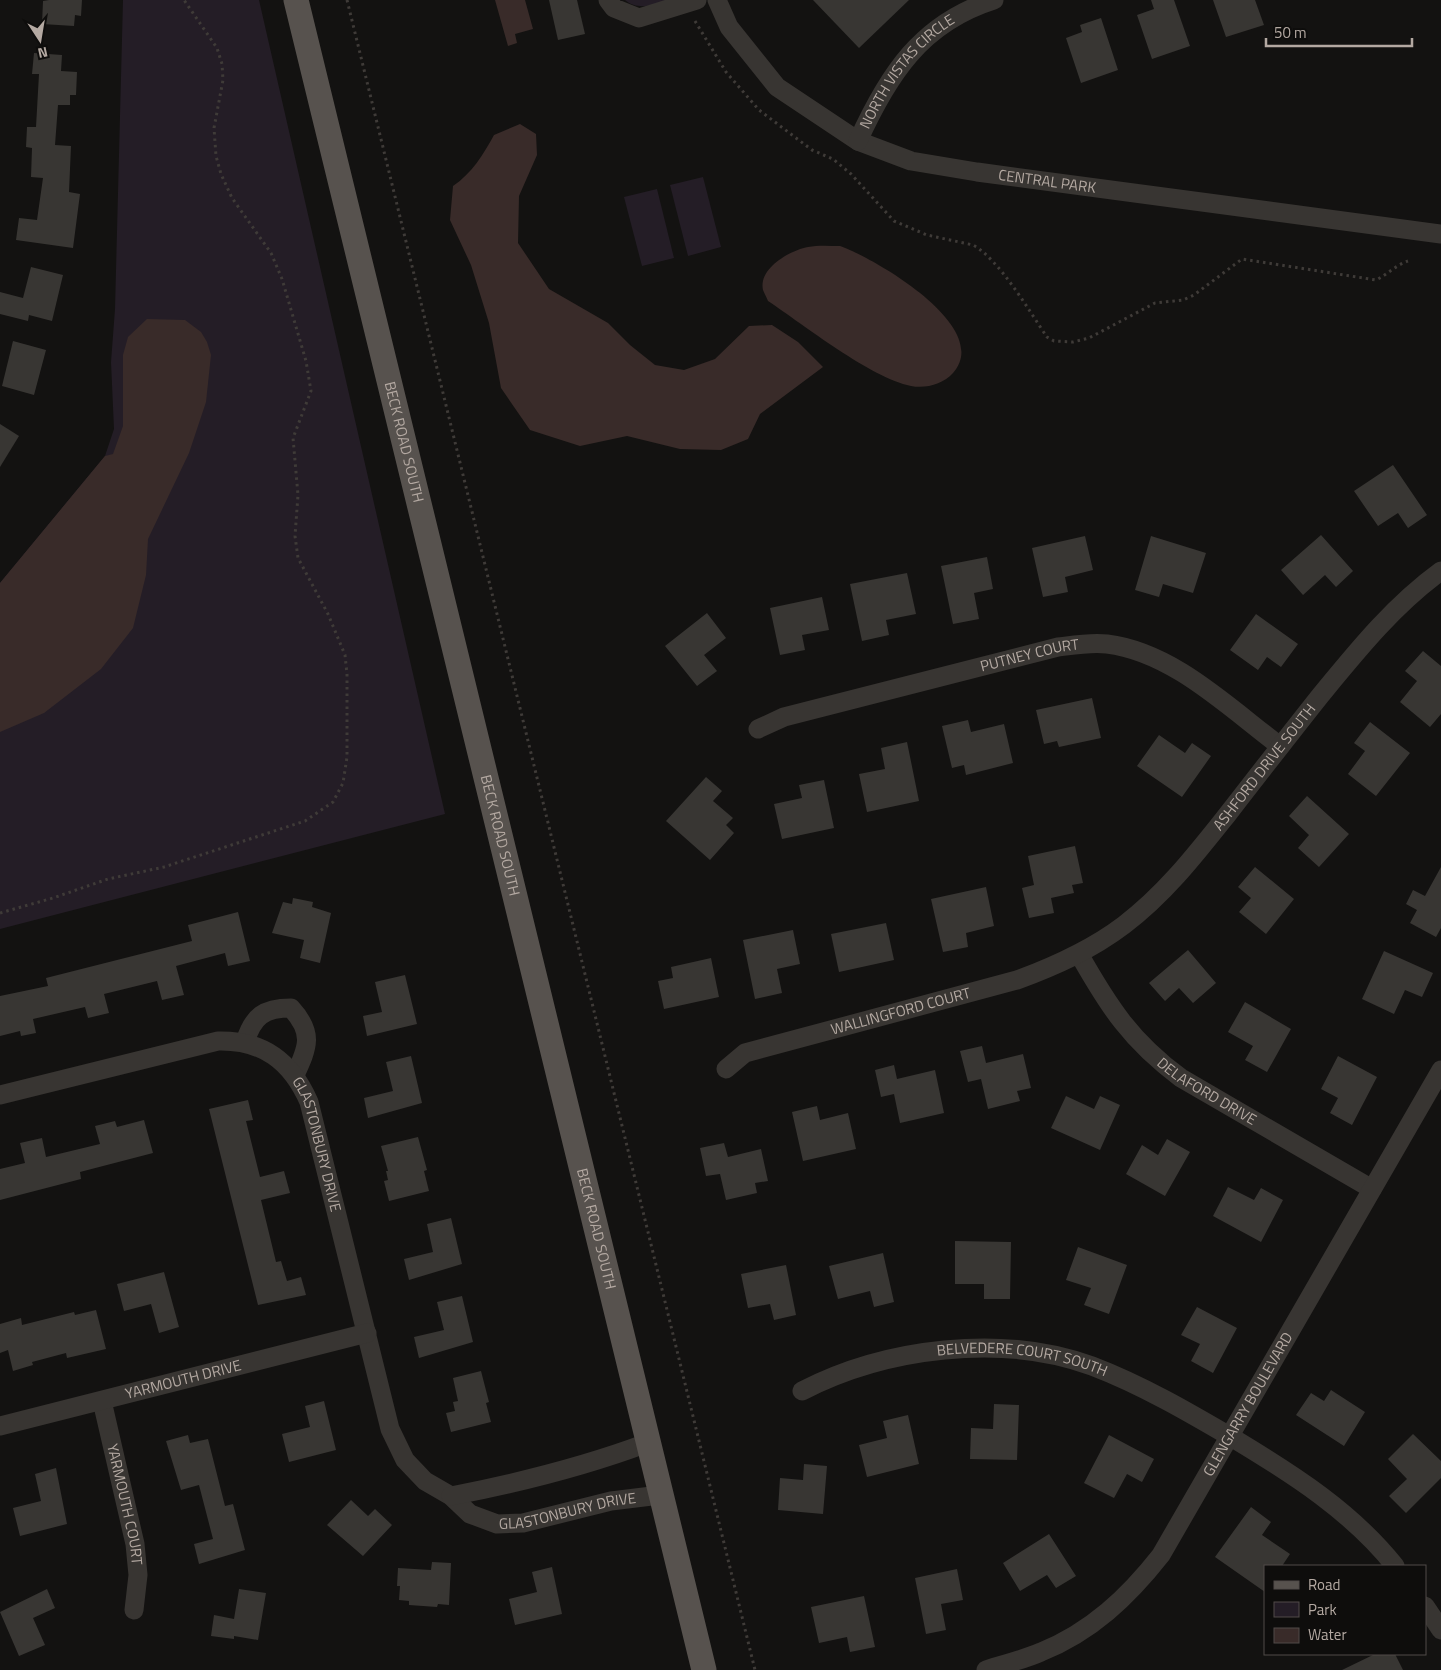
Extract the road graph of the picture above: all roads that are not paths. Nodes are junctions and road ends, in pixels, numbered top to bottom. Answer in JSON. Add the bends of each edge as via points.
{"nodes":[{"id":1,"x":296,"y":0,"type":"edge"},
{"id":2,"x":608,"y":0,"type":"edge"},
{"id":3,"x":717,"y":0,"type":"edge"},
{"id":4,"x":994,"y":0,"type":"edge"},
{"id":5,"x":694,"y":8,"type":"edge"},
{"id":6,"x":858,"y":141,"type":"junction"},
{"id":7,"x":1441,"y":234,"type":"edge"},
{"id":8,"x":1441,"y":571,"type":"edge"},
{"id":9,"x":758,"y":729,"type":"dead end"},
{"id":10,"x":1280,"y":746,"type":"junction"},
{"id":11,"x":1079,"y":954,"type":"junction"},
{"id":12,"x":245,"y":1042,"type":"junction"},
{"id":13,"x":726,"y":1069,"type":"dead end"},
{"id":14,"x":1441,"y":1070,"type":"edge"},
{"id":15,"x":295,"y":1075,"type":"junction"},
{"id":16,"x":0,"y":1095,"type":"edge"},
{"id":17,"x":1372,"y":1189,"type":"junction"},
{"id":18,"x":367,"y":1334,"type":"junction"},
{"id":19,"x":802,"y":1392,"type":"dead end"},
{"id":20,"x":102,"y":1401,"type":"junction"},
{"id":21,"x":0,"y":1426,"type":"edge"},
{"id":22,"x":1231,"y":1437,"type":"junction"},
{"id":23,"x":647,"y":1443,"type":"junction"},
{"id":24,"x":660,"y":1495,"type":"junction"},
{"id":25,"x":451,"y":1496,"type":"junction"},
{"id":26,"x":1394,"y":1565,"type":"edge"},
{"id":27,"x":1426,"y":1608,"type":"edge"},
{"id":28,"x":134,"y":1610,"type":"dead end"},
{"id":29,"x":1441,"y":1630,"type":"edge"},
{"id":30,"x":704,"y":1670,"type":"edge"},
{"id":31,"x":986,"y":1670,"type":"edge"}],
"edges":[{"from":1,"to":23,"type":"main road","name":"BECK ROAD SOUTH","via":[[443,593]]},
{"from":2,"to":5,"type":"street","via":[[639,25]]},
{"from":3,"to":6,"type":"street","name":"CENTRAL PARK","via":[[729,27],[777,87]]},
{"from":4,"to":6,"type":"street","name":"NORTH VISTAS CIRCLE","via":[[969,8],[933,31],[902,62],[877,100]]},
{"from":6,"to":7,"type":"street","name":"CENTRAL PARK","via":[[911,161],[977,172]]},
{"from":8,"to":10,"type":"street","name":"ASHFORD DRIVE SOUTH","via":[[1378,628]]},
{"from":9,"to":10,"type":"street","name":"PUTNEY COURT","via":[[784,717],[1058,647],[1106,644],[1142,652],[1170,664]]},
{"from":10,"to":11,"type":"street","name":"ASHFORD DRIVE SOUTH","via":[[1167,888],[1124,925]]},
{"from":11,"to":13,"type":"street","name":"WALLINGFORD COURT","via":[[1017,980],[746,1053]]},
{"from":11,"to":17,"type":"street","name":"DELAFORD DRIVE","via":[[1118,1019],[1160,1063]]},
{"from":12,"to":15,"type":"street","name":"GLASTONBURY DRIVE","via":[[274,1055]]},
{"from":12,"to":15,"type":"street","via":[[257,1017],[274,1008],[291,1008],[304,1022],[307,1036],[306,1051]]},
{"from":12,"to":16,"type":"street","name":"GLASTONBURY DRIVE","via":[[202,1043]]},
{"from":14,"to":17,"type":"street","name":"GLENGARRY BOULEVARD"},
{"from":15,"to":18,"type":"street","name":"GLASTONBURY DRIVE","via":[[309,1102]]},
{"from":17,"to":22,"type":"street","name":"GLENGARRY BOULEVARD"},
{"from":18,"to":20,"type":"street","name":"YARMOUTH DRIVE"},
{"from":18,"to":25,"type":"street","name":"GLASTONBURY DRIVE","via":[[393,1439],[415,1472]]},
{"from":19,"to":22,"type":"street","name":"BELVEDERE COURT SOUTH","via":[[831,1376],[912,1354],[1000,1349],[1045,1354],[1090,1365],[1161,1398]]},
{"from":20,"to":21,"type":"street","name":"YARMOUTH DRIVE"},
{"from":20,"to":28,"type":"street","name":"YARMOUTH COURT","via":[[135,1544],[138,1575]]},
{"from":22,"to":26,"type":"street","name":"BELVEDERE COURT SOUTH","via":[[1321,1494]]},
{"from":22,"to":31,"type":"street","name":"GLENGARRY BOULEVARD","via":[[1161,1555],[1136,1586],[1105,1615],[1072,1637],[1040,1653]]},
{"from":23,"to":24,"type":"main road","name":"BECK ROAD SOUTH"},
{"from":23,"to":25,"type":"street","via":[[601,1460],[508,1485]]},
{"from":24,"to":25,"type":"street","name":"GLASTONBURY DRIVE","via":[[611,1501],[523,1523],[497,1524],[470,1514]]},
{"from":24,"to":30,"type":"main road","name":"BECK ROAD SOUTH"},
{"from":27,"to":29,"type":"street"}]}
